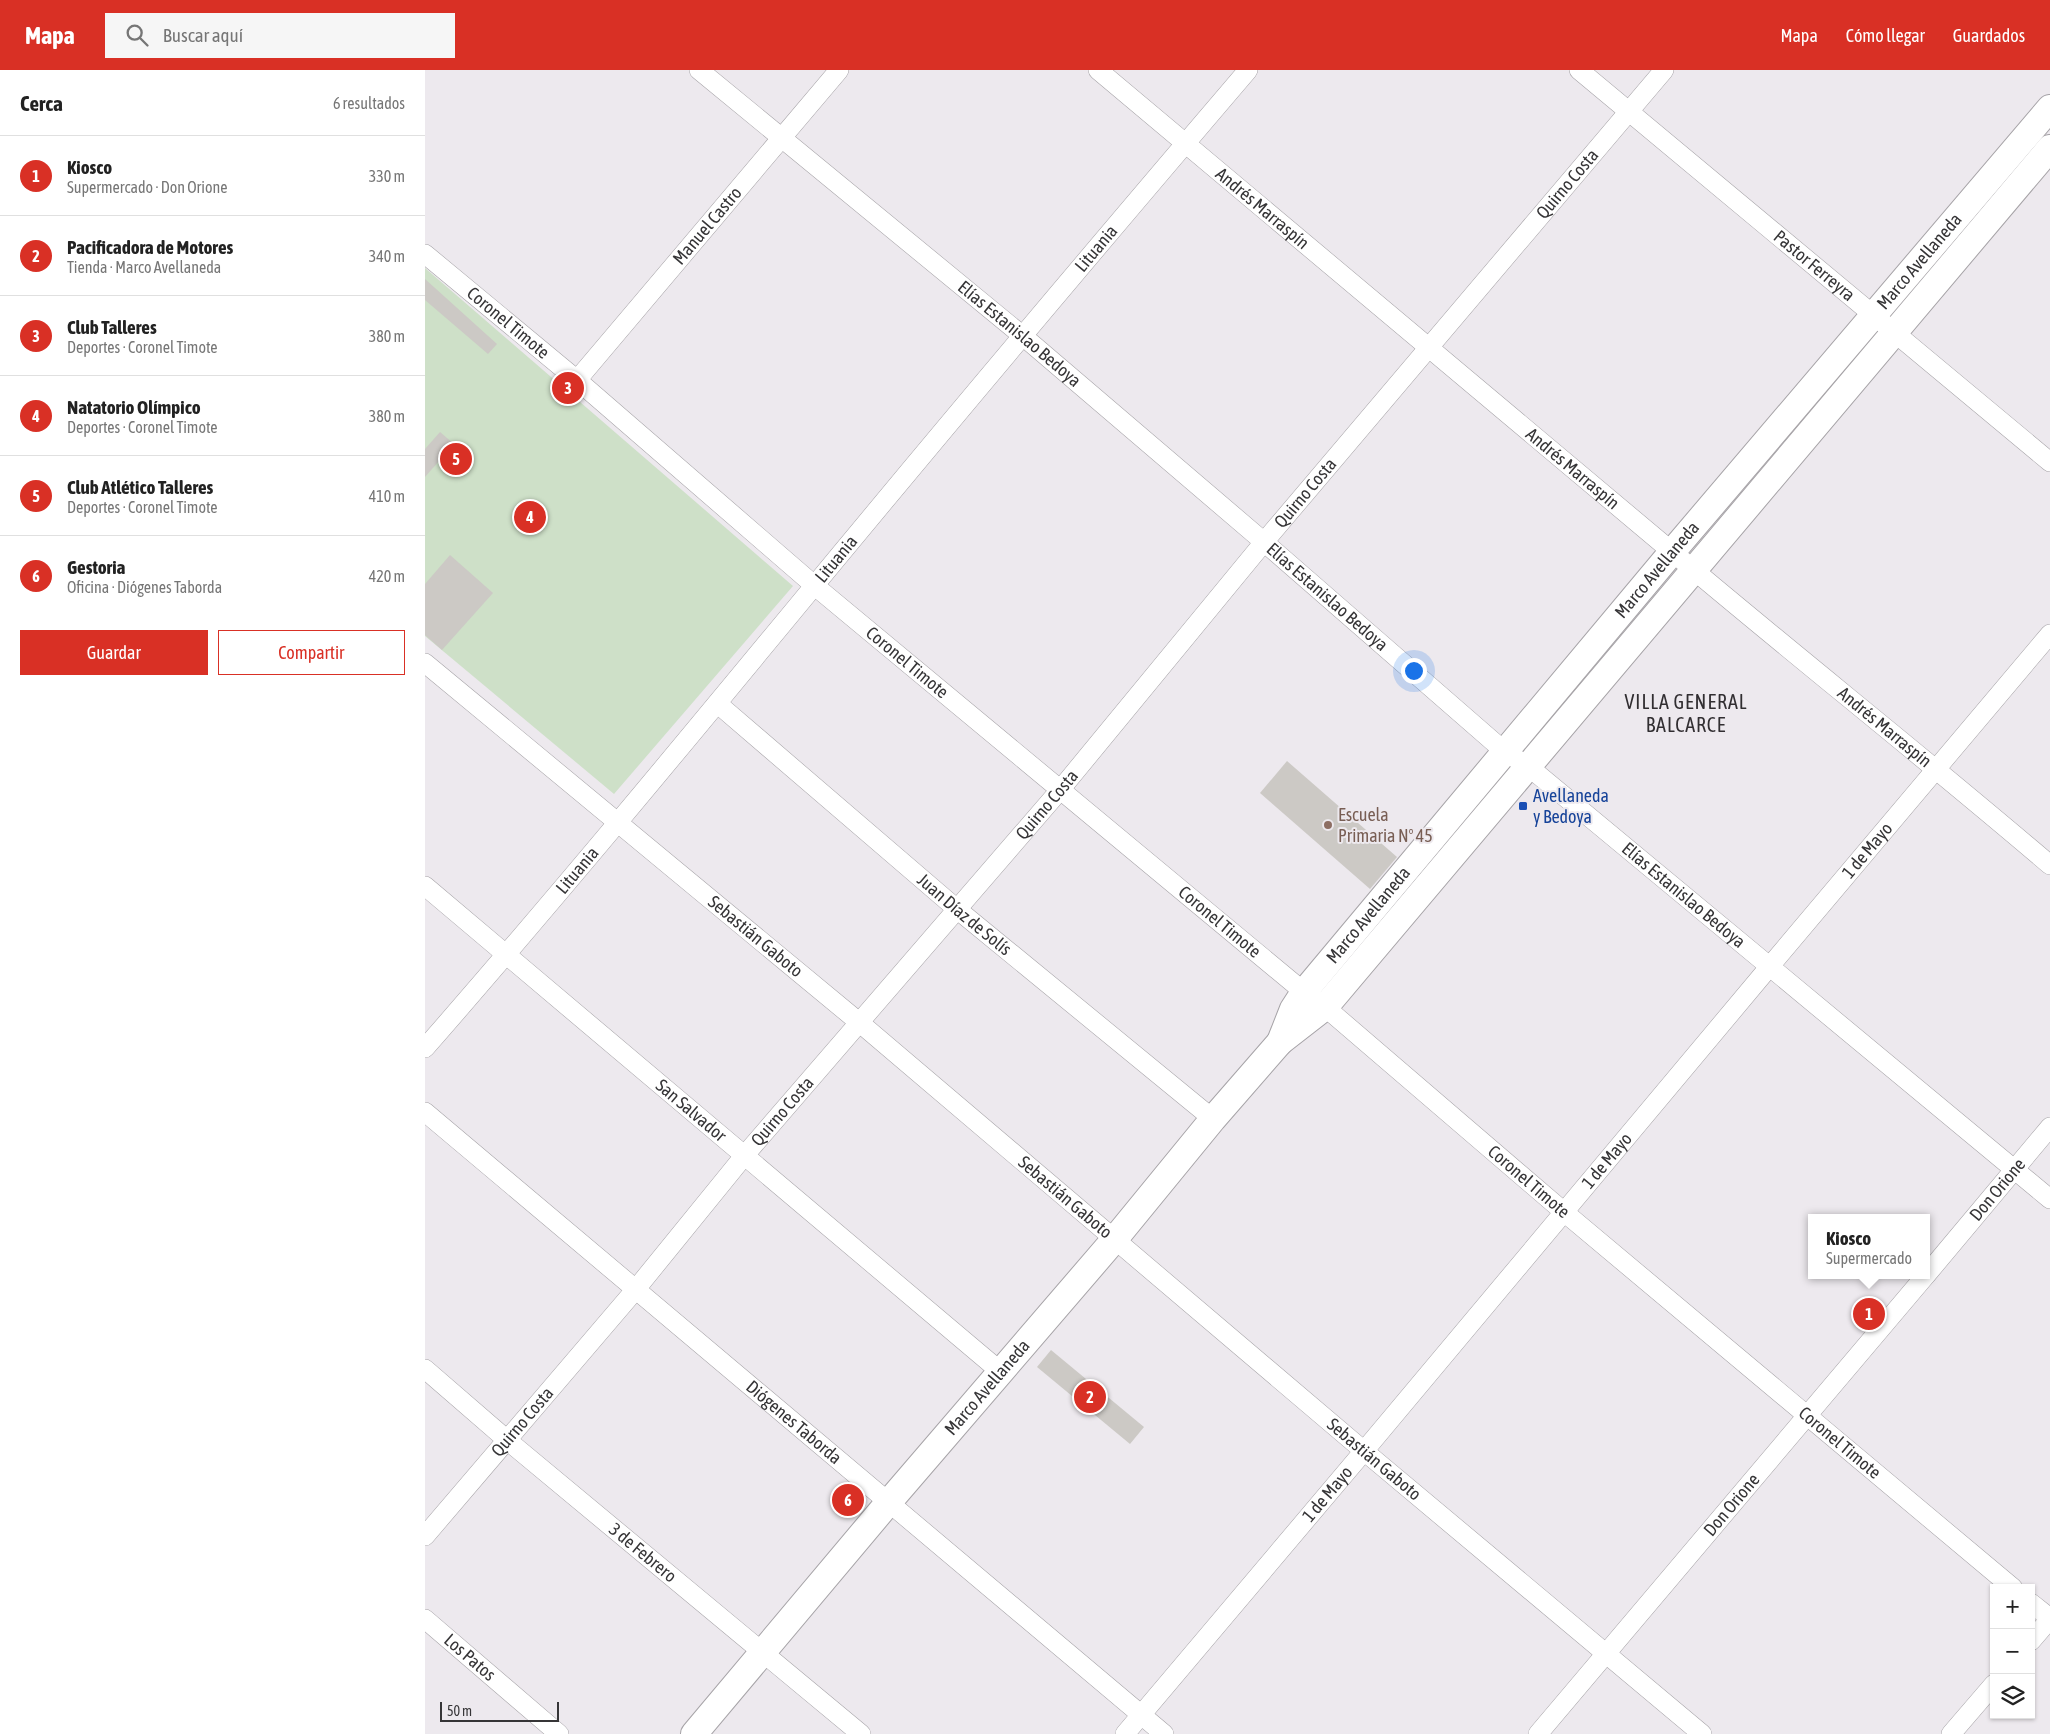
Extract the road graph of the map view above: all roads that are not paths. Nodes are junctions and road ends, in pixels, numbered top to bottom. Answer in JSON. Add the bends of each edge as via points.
{"nodes":[{"id":1,"x":699,"y":70,"type":"edge"},
{"id":2,"x":839,"y":70,"type":"edge"},
{"id":3,"x":1098,"y":70,"type":"edge"},
{"id":4,"x":1247,"y":70,"type":"edge"},
{"id":5,"x":1579,"y":70,"type":"edge"},
{"id":6,"x":1664,"y":70,"type":"edge"},
{"id":7,"x":2050,"y":108,"type":"edge"},
{"id":8,"x":1629,"y":112,"type":"junction"},
{"id":9,"x":781,"y":138,"type":"junction"},
{"id":10,"x":1185,"y":144,"type":"junction"},
{"id":11,"x":2050,"y":148,"type":"edge"},
{"id":12,"x":425,"y":254,"type":"edge"},
{"id":13,"x":1873,"y":316,"type":"junction"},
{"id":14,"x":1894,"y":333,"type":"junction"},
{"id":15,"x":1024,"y":337,"type":"junction"},
{"id":16,"x":1427,"y":349,"type":"junction"},
{"id":17,"x":577,"y":380,"type":"junction"},
{"id":18,"x":2050,"y":462,"type":"edge"},
{"id":19,"x":1264,"y":542,"type":"junction"},
{"id":20,"x":1672,"y":552,"type":"junction"},
{"id":21,"x":1693,"y":570,"type":"junction"},
{"id":22,"x":815,"y":586,"type":"junction"},
{"id":23,"x":2050,"y":634,"type":"edge"},
{"id":24,"x":425,"y":663,"type":"edge"},
{"id":25,"x":718,"y":704,"type":"junction"},
{"id":26,"x":1504,"y":751,"type":"junction"},
{"id":27,"x":1529,"y":767,"type":"junction"},
{"id":28,"x":1937,"y":768,"type":"junction"},
{"id":29,"x":1060,"y":790,"type":"junction"},
{"id":30,"x":618,"y":823,"type":"junction"},
{"id":31,"x":2050,"y":865,"type":"edge"},
{"id":32,"x":425,"y":886,"type":"edge"},
{"id":33,"x":958,"y":910,"type":"junction"},
{"id":34,"x":507,"y":954,"type":"junction"},
{"id":35,"x":1770,"y":966,"type":"junction"},
{"id":36,"x":1304,"y":992,"type":"junction"},
{"id":37,"x":1325,"y":1007,"type":"junction"},
{"id":38,"x":860,"y":1023,"type":"junction"},
{"id":39,"x":1280,"y":1042,"type":"junction"},
{"id":40,"x":425,"y":1048,"type":"edge"},
{"id":41,"x":425,"y":1112,"type":"edge"},
{"id":42,"x":1213,"y":1119,"type":"junction"},
{"id":43,"x":2050,"y":1127,"type":"edge"},
{"id":44,"x":744,"y":1156,"type":"junction"},
{"id":45,"x":2015,"y":1169,"type":"junction"},
{"id":46,"x":2050,"y":1198,"type":"edge"},
{"id":47,"x":1564,"y":1212,"type":"junction"},
{"id":48,"x":1114,"y":1240,"type":"junction"},
{"id":49,"x":1930,"y":1270,"type":"edge"},
{"id":50,"x":1923,"y":1279,"type":"edge"},
{"id":51,"x":636,"y":1289,"type":"junction"},
{"id":52,"x":425,"y":1369,"type":"edge"},
{"id":53,"x":1001,"y":1372,"type":"junction"},
{"id":54,"x":1807,"y":1416,"type":"junction"},
{"id":55,"x":507,"y":1440,"type":"junction"},
{"id":56,"x":1364,"y":1452,"type":"junction"},
{"id":57,"x":888,"y":1503,"type":"junction"},
{"id":58,"x":425,"y":1536,"type":"edge"},
{"id":59,"x":2008,"y":1584,"type":"edge"},
{"id":60,"x":2035,"y":1606,"type":"edge"},
{"id":61,"x":425,"y":1619,"type":"edge"},
{"id":62,"x":2050,"y":1619,"type":"edge"},
{"id":63,"x":2035,"y":1636,"type":"edge"},
{"id":64,"x":764,"y":1653,"type":"junction"},
{"id":65,"x":1605,"y":1653,"type":"junction"},
{"id":66,"x":1990,"y":1689,"type":"edge"},
{"id":67,"x":1141,"y":1714,"type":"junction"},
{"id":68,"x":559,"y":1734,"type":"edge"},
{"id":69,"x":694,"y":1734,"type":"edge"},
{"id":70,"x":861,"y":1734,"type":"edge"},
{"id":71,"x":1125,"y":1734,"type":"edge"},
{"id":72,"x":1164,"y":1734,"type":"edge"},
{"id":73,"x":1538,"y":1734,"type":"edge"},
{"id":74,"x":1702,"y":1734,"type":"edge"},
{"id":75,"x":1951,"y":1734,"type":"edge"}],
"edges":[{"from":1,"to":9,"type":"street","name":"Elías Estanislao Bedoya"},
{"from":2,"to":9,"type":"street","name":"Manuel Castro"},
{"from":3,"to":10,"type":"street","name":"Andrés Marraspín"},
{"from":4,"to":10,"type":"street","name":"Lituania"},
{"from":5,"to":8,"type":"street","name":"Pastor Ferreyra"},
{"from":6,"to":8,"type":"street","name":"Quirno Costa"},
{"from":7,"to":13,"type":"street","name":"Marco Avellaneda"},
{"from":8,"to":13,"type":"street","name":"Pastor Ferreyra"},
{"from":8,"to":16,"type":"street","name":"Quirno Costa"},
{"from":9,"to":15,"type":"street","name":"Elías Estanislao Bedoya"},
{"from":9,"to":17,"type":"street","name":"Manuel Castro"},
{"from":10,"to":15,"type":"street","name":"Lituania"},
{"from":10,"to":16,"type":"street","name":"Andrés Marraspín"},
{"from":11,"to":14,"type":"street","name":"Marco Avellaneda"},
{"from":12,"to":17,"type":"street","name":"Coronel Timote"},
{"from":13,"to":14,"type":"street","name":"Pastor Ferreyra"},
{"from":13,"to":20,"type":"street","name":"Marco Avellaneda"},
{"from":14,"to":18,"type":"street","name":"Pastor Ferreyra"},
{"from":14,"to":21,"type":"street","name":"Marco Avellaneda"},
{"from":15,"to":19,"type":"street","name":"Elías Estanislao Bedoya"},
{"from":15,"to":22,"type":"street","name":"Lituania"},
{"from":16,"to":19,"type":"street","name":"Quirno Costa"},
{"from":16,"to":20,"type":"street","name":"Andrés Marraspín"},
{"from":17,"to":22,"type":"street","name":"Coronel Timote"},
{"from":19,"to":26,"type":"street","name":"Elías Estanislao Bedoya"},
{"from":19,"to":29,"type":"street","name":"Quirno Costa"},
{"from":20,"to":21,"type":"street","name":"Andrés Marraspín"},
{"from":20,"to":26,"type":"street","name":"Marco Avellaneda"},
{"from":21,"to":27,"type":"street","name":"Marco Avellaneda"},
{"from":21,"to":28,"type":"street","name":"Andrés Marraspín"},
{"from":22,"to":25,"type":"street","name":"Lituania"},
{"from":22,"to":29,"type":"street","name":"Coronel Timote"},
{"from":23,"to":28,"type":"street","name":"1 de Mayo"},
{"from":24,"to":30,"type":"street","name":"Sebastián Gaboto"},
{"from":25,"to":30,"type":"street","name":"Lituania"},
{"from":25,"to":33,"type":"street","name":"Juan Díaz de Solís"},
{"from":26,"to":27,"type":"street","name":"Elías Estanislao Bedoya"},
{"from":26,"to":36,"type":"street","name":"Marco Avellaneda"},
{"from":27,"to":35,"type":"street","name":"Elías Estanislao Bedoya"},
{"from":27,"to":37,"type":"street","name":"Marco Avellaneda"},
{"from":28,"to":31,"type":"street","name":"Andrés Marraspín"},
{"from":28,"to":35,"type":"street","name":"1 de Mayo"},
{"from":29,"to":33,"type":"street","name":"Quirno Costa"},
{"from":29,"to":36,"type":"street","name":"Coronel Timote"},
{"from":30,"to":34,"type":"street","name":"Lituania"},
{"from":30,"to":38,"type":"street","name":"Sebastián Gaboto"},
{"from":32,"to":34,"type":"street","name":"San Salvador"},
{"from":33,"to":38,"type":"street","name":"Quirno Costa"},
{"from":33,"to":42,"type":"street","name":"Juan Díaz de Solís"},
{"from":34,"to":40,"type":"street","name":"Lituania"},
{"from":34,"to":44,"type":"street","name":"San Salvador"},
{"from":35,"to":45,"type":"street","name":"Elías Estanislao Bedoya"},
{"from":35,"to":47,"type":"street","name":"1 de Mayo"},
{"from":36,"to":37,"type":"street","name":"Coronel Timote"},
{"from":36,"to":39,"type":"street","name":"Marco Avellaneda","via":[[1293,1009]]},
{"from":37,"to":39,"type":"street","name":"Marco Avellaneda"},
{"from":37,"to":47,"type":"street","name":"Coronel Timote"},
{"from":38,"to":44,"type":"street","name":"Quirno Costa"},
{"from":38,"to":48,"type":"street","name":"Sebastián Gaboto"},
{"from":39,"to":42,"type":"street","name":"Marco Avellaneda"},
{"from":41,"to":51,"type":"street","name":"Diógenes Taborda"},
{"from":42,"to":48,"type":"street","name":"Marco Avellaneda"},
{"from":43,"to":45,"type":"street","name":"Don Orione"},
{"from":44,"to":51,"type":"street","name":"Quirno Costa"},
{"from":44,"to":53,"type":"street","name":"San Salvador"},
{"from":45,"to":46,"type":"street","name":"Elías Estanislao Bedoya"},
{"from":45,"to":49,"type":"street","name":"Don Orione"},
{"from":47,"to":54,"type":"street","name":"Coronel Timote"},
{"from":47,"to":56,"type":"street","name":"1 de Mayo"},
{"from":48,"to":53,"type":"street","name":"Marco Avellaneda"},
{"from":48,"to":56,"type":"street","name":"Sebastián Gaboto"},
{"from":50,"to":54,"type":"street","name":"Don Orione"},
{"from":51,"to":55,"type":"street","name":"Quirno Costa"},
{"from":51,"to":57,"type":"street","name":"Diógenes Taborda"},
{"from":52,"to":55,"type":"street","name":"3 de Febrero"},
{"from":53,"to":57,"type":"street","name":"Marco Avellaneda"},
{"from":54,"to":59,"type":"street","name":"Coronel Timote"},
{"from":54,"to":65,"type":"street","name":"Don Orione"},
{"from":55,"to":58,"type":"street","name":"Quirno Costa"},
{"from":55,"to":64,"type":"street","name":"3 de Febrero"},
{"from":56,"to":65,"type":"street","name":"Sebastián Gaboto"},
{"from":56,"to":67,"type":"street","name":"1 de Mayo"},
{"from":57,"to":64,"type":"street","name":"Marco Avellaneda"},
{"from":57,"to":67,"type":"street","name":"Diógenes Taborda"},
{"from":60,"to":62,"type":"street"},
{"from":61,"to":68,"type":"street","name":"Los Patos"},
{"from":62,"to":63,"type":"street"},
{"from":64,"to":69,"type":"street","name":"Marco Avellaneda"},
{"from":64,"to":70,"type":"street","name":"3 de Febrero"},
{"from":65,"to":73,"type":"street","name":"Don Orione"},
{"from":65,"to":74,"type":"street","name":"Sebastián Gaboto"},
{"from":66,"to":75,"type":"street"},
{"from":67,"to":71,"type":"street","name":"1 de Mayo"},
{"from":67,"to":72,"type":"street","name":"Diógenes Taborda"}]}
